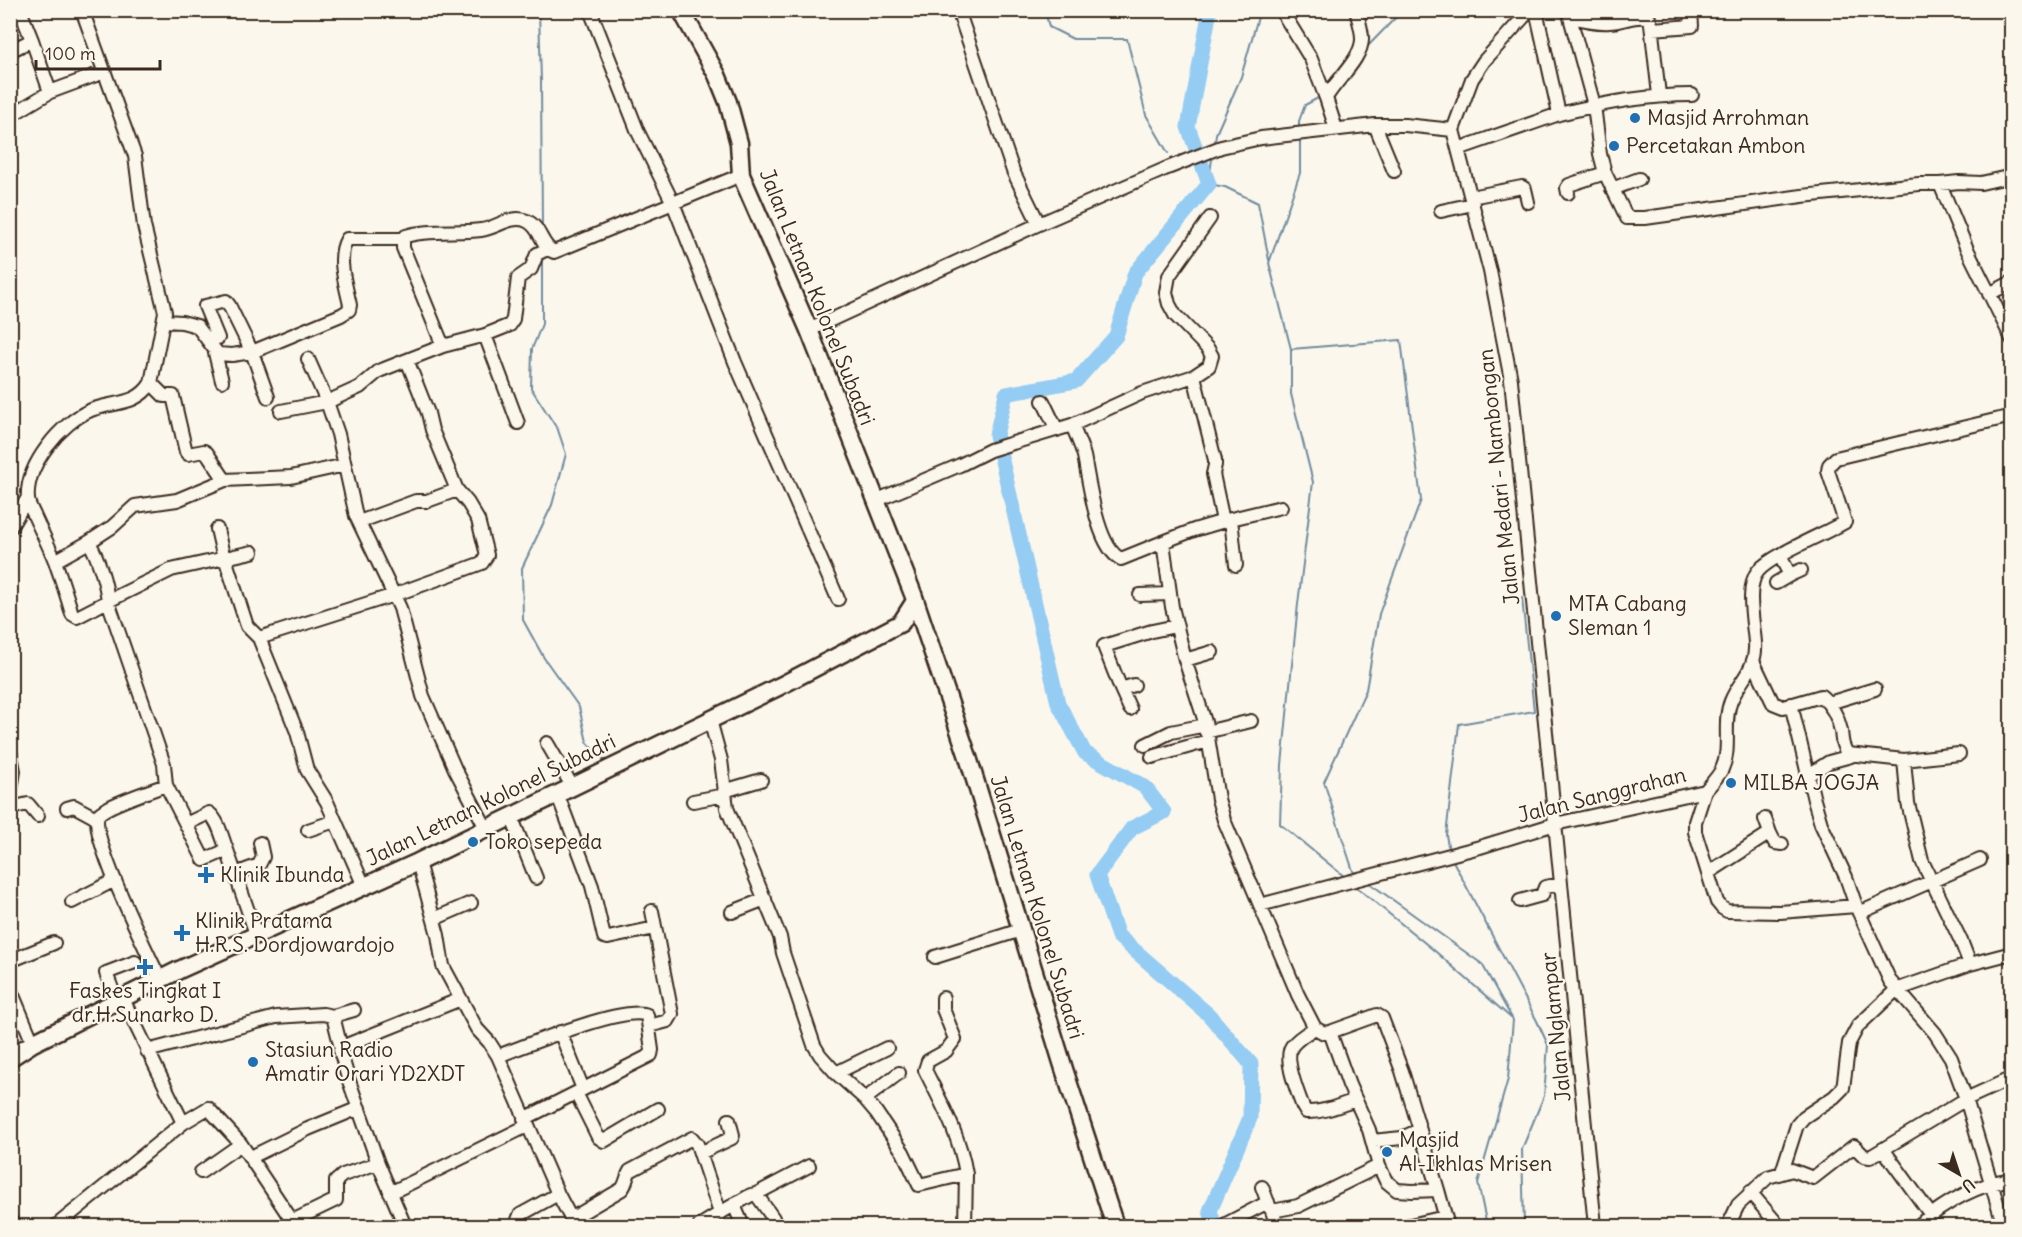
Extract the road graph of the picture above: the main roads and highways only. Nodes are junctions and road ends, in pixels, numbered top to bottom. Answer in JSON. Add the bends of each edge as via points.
{"nodes":[{"id":1,"x":681,"y":10,"type":"edge"},
{"id":2,"x":915,"y":601,"type":"junction"},
{"id":3,"x":921,"y":619,"type":"junction"},
{"id":4,"x":901,"y":623,"type":"junction"},
{"id":5,"x":10,"y":1058,"type":"edge"},
{"id":6,"x":1115,"y":1227,"type":"edge"}],
"edges":[{"from":1,"to":2,"type":"main road","name":"Jalan Letnan Kolonel Subadri","via":[[728,102],[739,143],[741,175],[809,330]]},
{"from":2,"to":3,"type":"main road","name":"Jalan Letnan Kolonel Subadri"},
{"from":2,"to":4,"type":"main road"},
{"from":3,"to":4,"type":"main road"},
{"from":3,"to":6,"type":"main road","name":"Jalan Letnan Kolonel Subadri"},
{"from":4,"to":5,"type":"main road","name":"Jalan Letnan Kolonel Subadri","via":[[418,862],[160,979]]}]}
